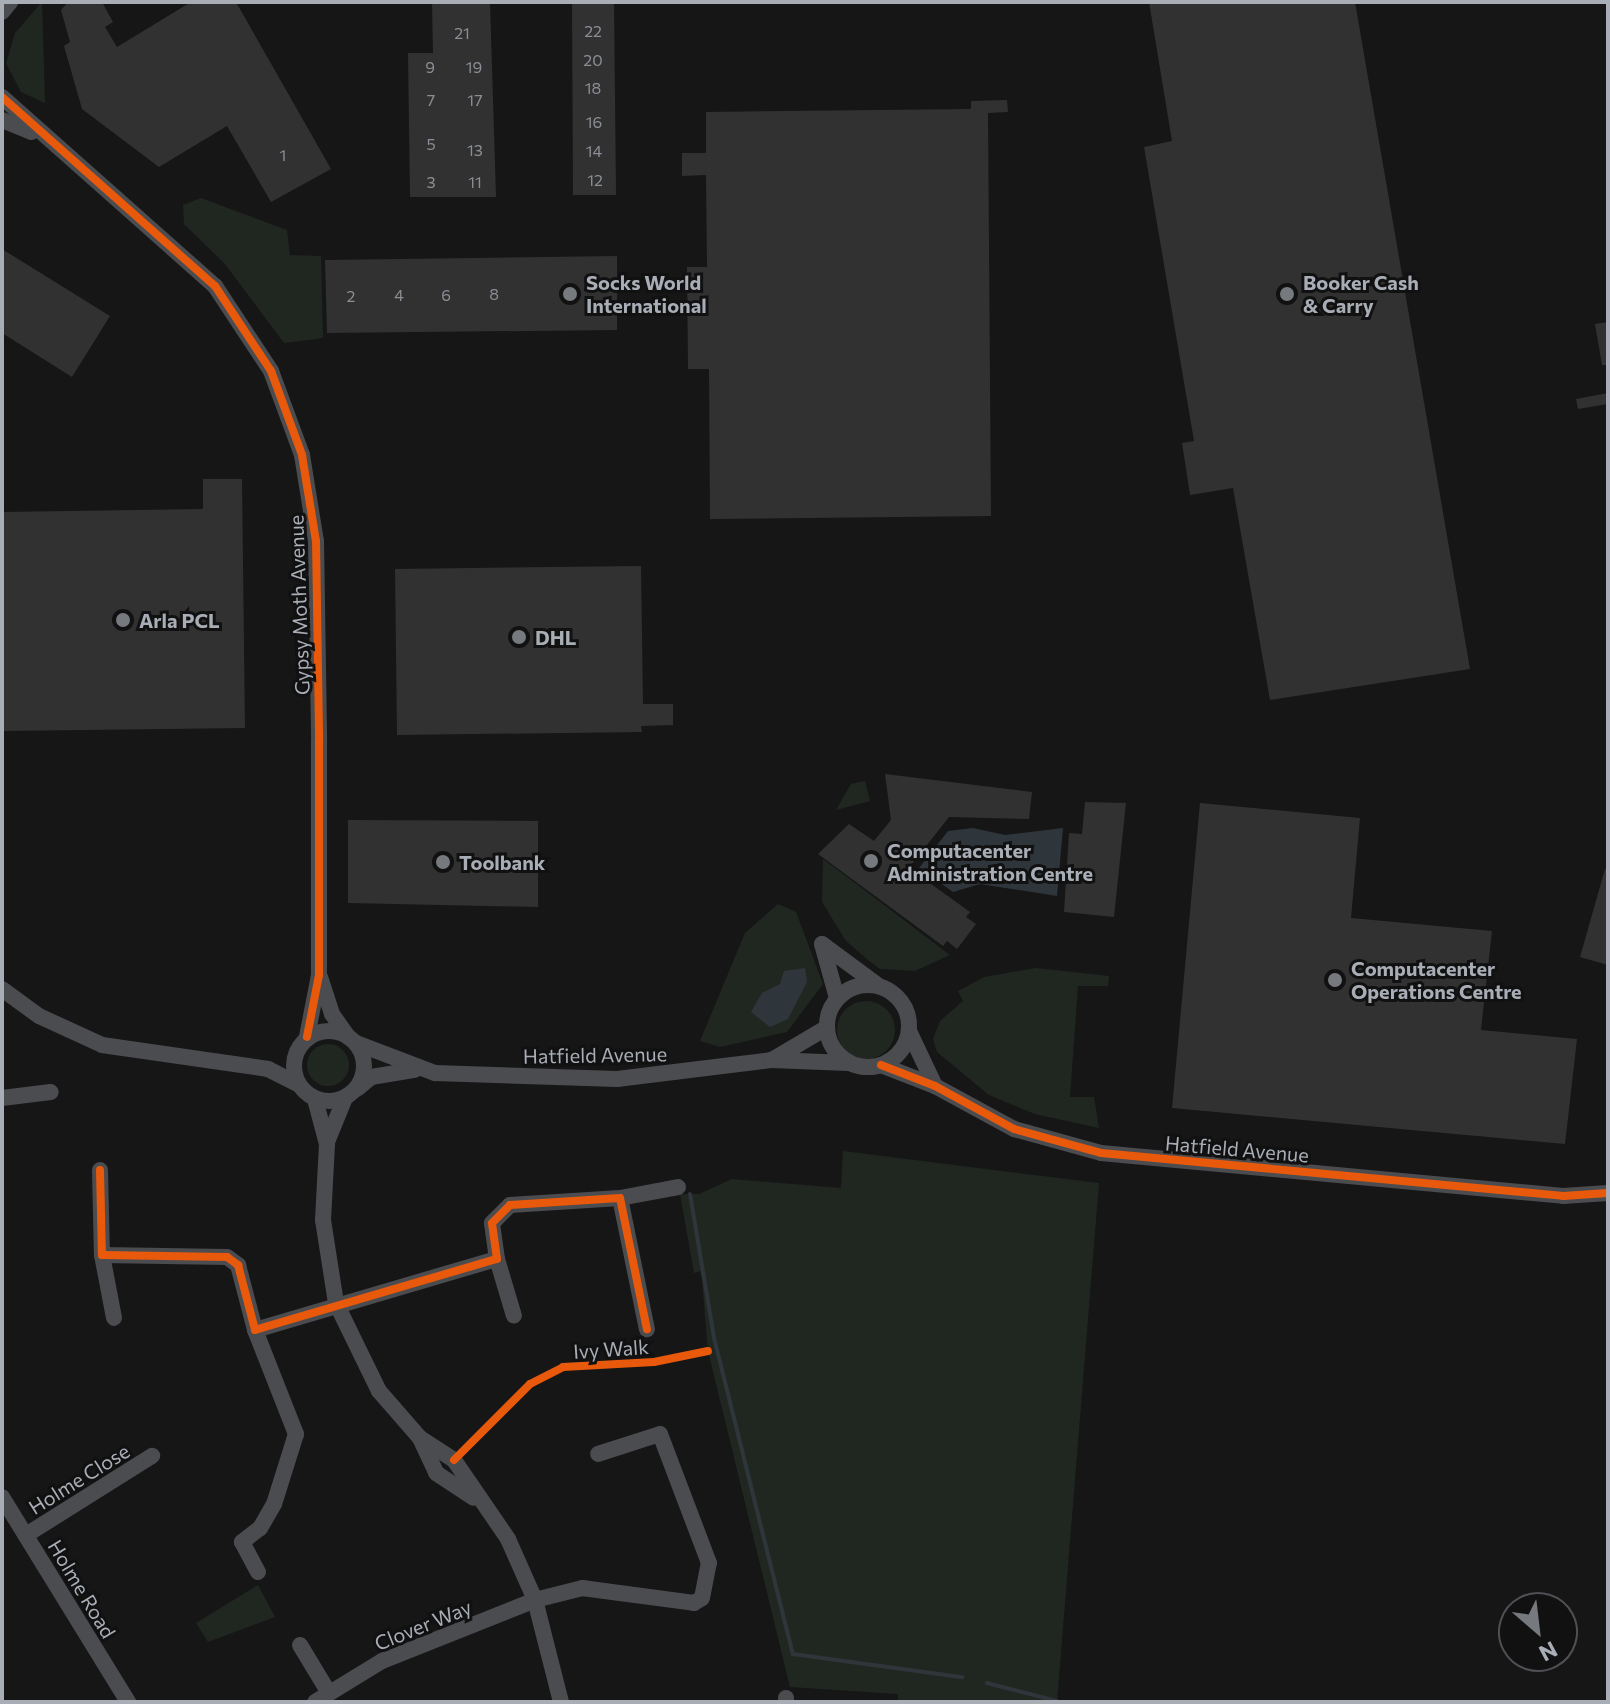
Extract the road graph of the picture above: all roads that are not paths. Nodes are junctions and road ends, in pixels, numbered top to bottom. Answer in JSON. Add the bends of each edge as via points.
{"nodes":[{"id":1,"x":10,"y":2,"type":"edge"},
{"id":2,"x":2,"y":12,"type":"edge"},
{"id":3,"x":2,"y":97,"type":"edge"},
{"id":4,"x":2,"y":120,"type":"edge"},
{"id":5,"x":37,"y":135,"type":"junction"},
{"id":6,"x":319,"y":975,"type":"junction"},
{"id":7,"x":880,"y":986,"type":"junction"},
{"id":8,"x":2,"y":989,"type":"edge"},
{"id":9,"x":837,"y":998,"type":"junction"},
{"id":10,"x":826,"y":1028,"type":"junction"},
{"id":11,"x":909,"y":1031,"type":"junction"},
{"id":12,"x":352,"y":1040,"type":"junction"},
{"id":13,"x":303,"y":1043,"type":"junction"},
{"id":14,"x":771,"y":1060,"type":"junction"},
{"id":15,"x":849,"y":1063,"type":"junction"},
{"id":16,"x":881,"y":1065,"type":"junction"},
{"id":17,"x":247,"y":1066,"type":"junction"},
{"id":18,"x":419,"y":1069,"type":"junction"},
{"id":19,"x":298,"y":1084,"type":"junction"},
{"id":20,"x":935,"y":1086,"type":"junction"},
{"id":21,"x":51,"y":1092,"type":"dead end"},
{"id":22,"x":350,"y":1094,"type":"junction"},
{"id":23,"x":2,"y":1098,"type":"edge"},
{"id":24,"x":315,"y":1099,"type":"junction"},
{"id":25,"x":327,"y":1144,"type":"junction"},
{"id":26,"x":100,"y":1170,"type":"dead end"},
{"id":27,"x":678,"y":1187,"type":"dead end"},
{"id":28,"x":1608,"y":1193,"type":"edge"},
{"id":29,"x":620,"y":1198,"type":"junction"},
{"id":30,"x":102,"y":1255,"type":"junction"},
{"id":31,"x":497,"y":1259,"type":"junction"},
{"id":32,"x":336,"y":1303,"type":"junction"},
{"id":33,"x":514,"y":1316,"type":"dead end"},
{"id":34,"x":114,"y":1318,"type":"dead end"},
{"id":35,"x":647,"y":1329,"type":"dead end"},
{"id":36,"x":255,"y":1330,"type":"junction"},
{"id":37,"x":598,"y":1454,"type":"dead end"},
{"id":38,"x":152,"y":1456,"type":"dead end"},
{"id":39,"x":2,"y":1497,"type":"edge"},
{"id":40,"x":232,"y":1527,"type":"dead end"},
{"id":41,"x":26,"y":1535,"type":"junction"},
{"id":42,"x":242,"y":1542,"type":"junction"},
{"id":43,"x":258,"y":1572,"type":"dead end"},
{"id":44,"x":535,"y":1600,"type":"junction"},
{"id":45,"x":300,"y":1645,"type":"dead end"},
{"id":46,"x":322,"y":1697,"type":"edge"},
{"id":47,"x":128,"y":1702,"type":"edge"},
{"id":48,"x":561,"y":1702,"type":"edge"}],
"edges":[{"from":1,"to":2,"type":"street"},
{"from":3,"to":5,"type":"street","name":"Gypsy Moth Avenue"},
{"from":4,"to":5,"type":"street","name":"Gypsy Moth Avenue"},
{"from":5,"to":6,"type":"street","name":"Gypsy Moth Avenue","via":[[215,286],[271,371],[293,427],[316,541]]},
{"from":6,"to":12,"type":"street","name":"Gypsy Moth Avenue","via":[[332,1014]]},
{"from":6,"to":13,"type":"street","name":"Gypsy Moth Avenue"},
{"from":7,"to":9,"type":"street","via":[[858,986]]},
{"from":7,"to":9,"type":"street","via":[[822,944]]},
{"from":7,"to":11,"type":"street","via":[[900,1000]]},
{"from":8,"to":17,"type":"street","via":[[39,1016],[102,1045]]},
{"from":9,"to":10,"type":"street"},
{"from":10,"to":14,"type":"street","name":"Hatfield Avenue"},
{"from":10,"to":15,"type":"street","via":[[836,1053]]},
{"from":11,"to":16,"type":"street","via":[[898,1054]]},
{"from":11,"to":20,"type":"street"},
{"from":12,"to":13,"type":"street","via":[[327,1031]]},
{"from":12,"to":18,"type":"street","name":"Hatfield Avenue"},
{"from":12,"to":22,"type":"street","via":[[365,1066]]},
{"from":13,"to":17,"type":"street"},
{"from":13,"to":19,"type":"street"},
{"from":14,"to":15,"type":"street","name":"Hatfield Avenue"},
{"from":14,"to":18,"type":"street","name":"Hatfield Avenue","via":[[617,1079]]},
{"from":15,"to":16,"type":"street"},
{"from":16,"to":20,"type":"street","name":"Hatfield Avenue"},
{"from":17,"to":19,"type":"street"},
{"from":18,"to":22,"type":"street","name":"Hatfield Avenue","via":[[371,1077]]},
{"from":19,"to":24,"type":"street"},
{"from":20,"to":28,"type":"street","name":"Hatfield Avenue","via":[[1014,1129],[1101,1153],[1563,1196]]},
{"from":21,"to":23,"type":"street"},
{"from":22,"to":24,"type":"street"},
{"from":22,"to":25,"type":"street"},
{"from":24,"to":25,"type":"street"},
{"from":25,"to":32,"type":"street","via":[[323,1220]]},
{"from":26,"to":30,"type":"street"},
{"from":27,"to":29,"type":"street"},
{"from":29,"to":31,"type":"street","via":[[510,1205],[492,1223]]},
{"from":29,"to":35,"type":"street"},
{"from":30,"to":34,"type":"street"},
{"from":30,"to":36,"type":"street","via":[[227,1257],[238,1265]]},
{"from":31,"to":32,"type":"street"},
{"from":31,"to":33,"type":"street"},
{"from":32,"to":36,"type":"street"},
{"from":32,"to":44,"type":"street","via":[[379,1391],[420,1438],[454,1460],[474,1498],[508,1539]]},
{"from":36,"to":42,"type":"street","via":[[295,1418],[296,1434],[274,1504],[260,1528]]},
{"from":37,"to":44,"type":"street","name":"Clover Way","via":[[660,1434],[709,1563],[702,1598],[694,1603],[582,1588]]},
{"from":38,"to":41,"type":"street","name":"Holme Close"},
{"from":39,"to":41,"type":"street","name":"Holme Road"},
{"from":40,"to":42,"type":"street"},
{"from":41,"to":47,"type":"street","name":"Holme Road"},
{"from":42,"to":43,"type":"street"},
{"from":44,"to":46,"type":"street","name":"Clover Way","via":[[382,1661]]},
{"from":44,"to":48,"type":"street"},
{"from":45,"to":46,"type":"street","name":"Clover Way"}]}
